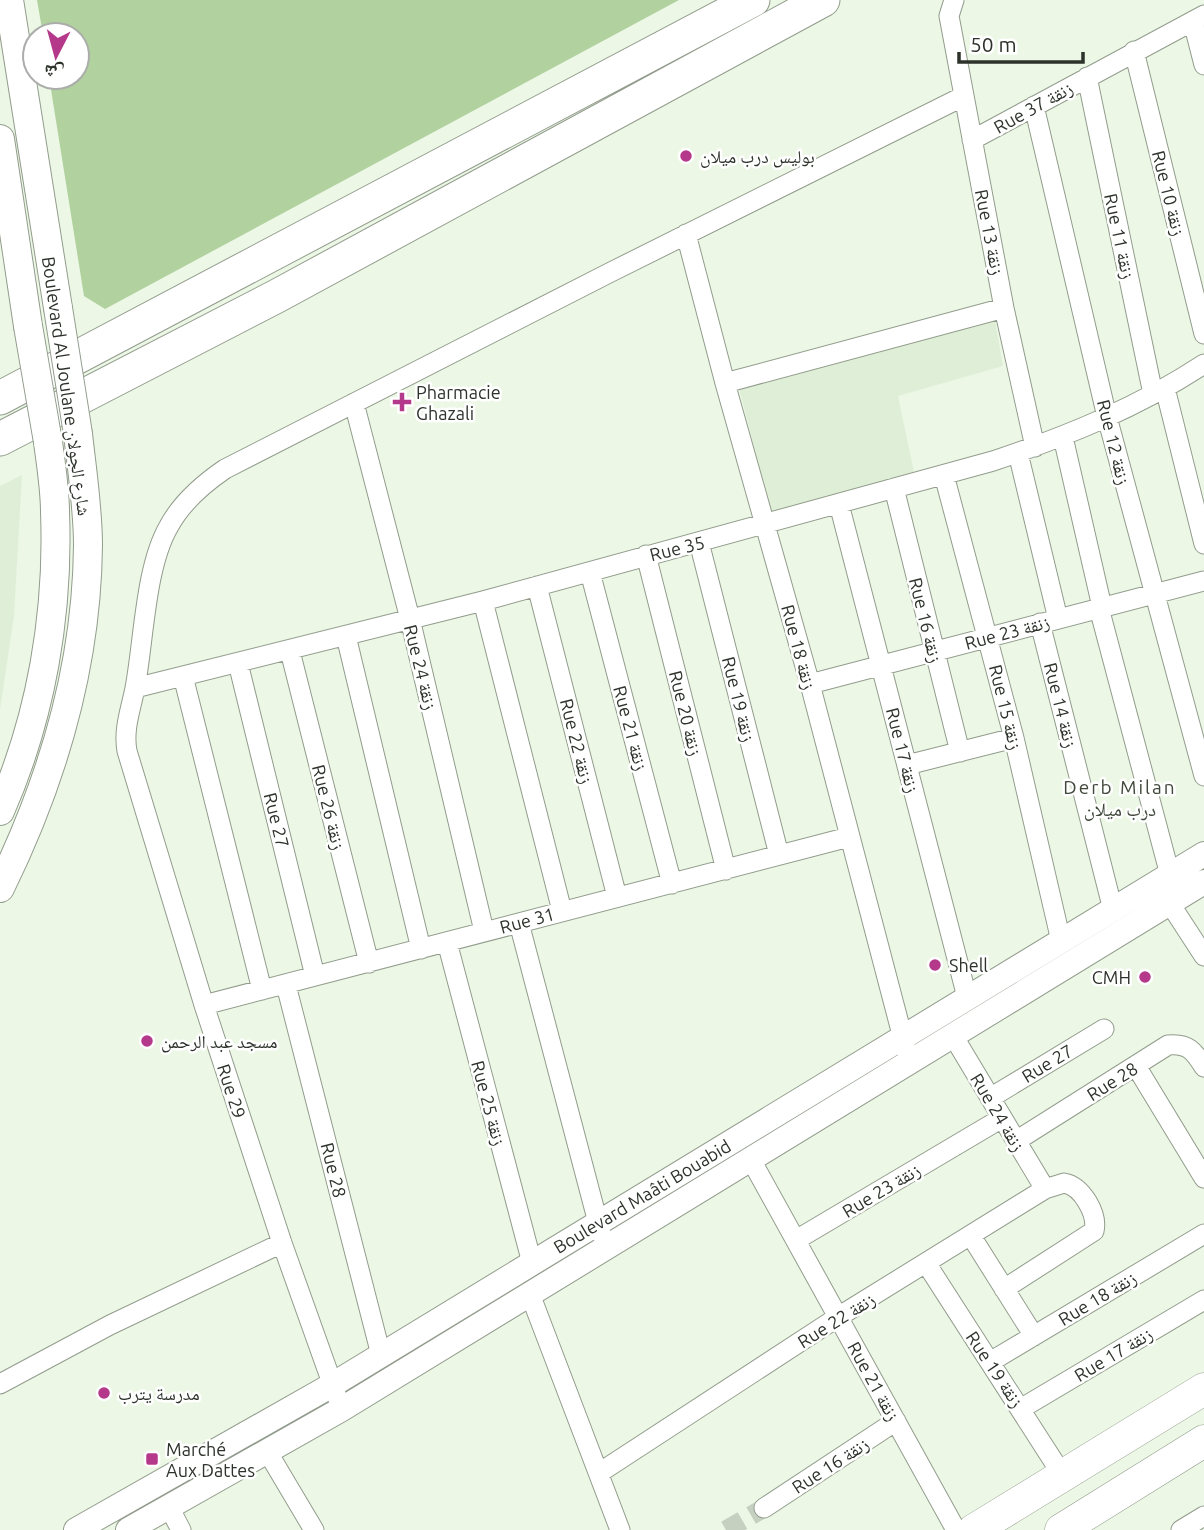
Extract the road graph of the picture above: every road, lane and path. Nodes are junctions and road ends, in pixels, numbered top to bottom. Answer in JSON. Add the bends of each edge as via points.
{"nodes":[{"id":1,"x":9,"y":0,"type":"edge"},
{"id":2,"x":753,"y":0,"type":"edge"},
{"id":3,"x":823,"y":0,"type":"edge"},
{"id":4,"x":951,"y":8,"type":"edge"},
{"id":5,"x":1199,"y":18,"type":"edge"},
{"id":6,"x":1134,"y":51,"type":"junction"},
{"id":7,"x":1204,"y":65,"type":"edge"},
{"id":8,"x":1087,"y":77,"type":"junction"},
{"id":9,"x":964,"y":96,"type":"junction"},
{"id":10,"x":1034,"y":106,"type":"junction"},
{"id":11,"x":0,"y":139,"type":"edge"},
{"id":12,"x":972,"y":140,"type":"junction"},
{"id":13,"x":686,"y":234,"type":"junction"},
{"id":14,"x":278,"y":296,"type":"junction"},
{"id":15,"x":1004,"y":308,"type":"junction"},
{"id":16,"x":1204,"y":334,"type":"edge"},
{"id":17,"x":1204,"y":364,"type":"edge"},
{"id":18,"x":725,"y":383,"type":"junction"},
{"id":19,"x":1159,"y":391,"type":"junction"},
{"id":20,"x":0,"y":398,"type":"edge"},
{"id":21,"x":354,"y":403,"type":"junction"},
{"id":22,"x":1107,"y":417,"type":"junction"},
{"id":23,"x":1063,"y":437,"type":"junction"},
{"id":24,"x":0,"y":439,"type":"edge"},
{"id":25,"x":1027,"y":450,"type":"junction"},
{"id":26,"x":0,"y":462,"type":"edge"},
{"id":27,"x":944,"y":475,"type":"junction"},
{"id":28,"x":894,"y":488,"type":"junction"},
{"id":29,"x":839,"y":504,"type":"junction"},
{"id":30,"x":765,"y":524,"type":"junction"},
{"id":31,"x":699,"y":542,"type":"junction"},
{"id":32,"x":1204,"y":544,"type":"edge"},
{"id":33,"x":646,"y":555,"type":"junction"},
{"id":34,"x":590,"y":572,"type":"junction"},
{"id":35,"x":1204,"y":581,"type":"edge"},
{"id":36,"x":537,"y":586,"type":"junction"},
{"id":37,"x":1153,"y":594,"type":"junction"},
{"id":38,"x":483,"y":601,"type":"junction"},
{"id":39,"x":1101,"y":608,"type":"junction"},
{"id":40,"x":410,"y":619,"type":"junction"},
{"id":41,"x":1049,"y":621,"type":"junction"},
{"id":42,"x":346,"y":636,"type":"junction"},
{"id":43,"x":988,"y":637,"type":"junction"},
{"id":44,"x":289,"y":651,"type":"junction"},
{"id":45,"x":934,"y":651,"type":"junction"},
{"id":46,"x":238,"y":663,"type":"junction"},
{"id":47,"x":881,"y":665,"type":"junction"},
{"id":48,"x":183,"y":676,"type":"junction"},
{"id":49,"x":810,"y":684,"type":"junction"},
{"id":50,"x":135,"y":688,"type":"junction"},
{"id":51,"x":1014,"y":738,"type":"junction"},
{"id":52,"x":960,"y":752,"type":"junction"},
{"id":53,"x":907,"y":765,"type":"junction"},
{"id":54,"x":1204,"y":776,"type":"edge"},
{"id":55,"x":0,"y":811,"type":"edge"},
{"id":56,"x":849,"y":837,"type":"junction"},
{"id":57,"x":1204,"y":854,"type":"edge"},
{"id":58,"x":779,"y":855,"type":"junction"},
{"id":59,"x":726,"y":870,"type":"junction"},
{"id":60,"x":672,"y":884,"type":"junction"},
{"id":61,"x":1183,"y":886,"type":"edge"},
{"id":62,"x":0,"y":888,"type":"edge"},
{"id":63,"x":617,"y":897,"type":"junction"},
{"id":64,"x":1113,"y":910,"type":"junction"},
{"id":65,"x":562,"y":911,"type":"junction"},
{"id":66,"x":519,"y":923,"type":"junction"},
{"id":67,"x":484,"y":931,"type":"junction"},
{"id":68,"x":1061,"y":941,"type":"junction"},
{"id":69,"x":447,"y":942,"type":"junction"},
{"id":70,"x":421,"y":949,"type":"junction"},
{"id":71,"x":1204,"y":956,"type":"edge"},
{"id":72,"x":369,"y":963,"type":"junction"},
{"id":73,"x":315,"y":976,"type":"junction"},
{"id":74,"x":286,"y":985,"type":"junction"},
{"id":75,"x":262,"y":990,"type":"junction"},
{"id":76,"x":967,"y":997,"type":"junction"},
{"id":77,"x":204,"y":1005,"type":"junction"},
{"id":78,"x":1104,"y":1029,"type":"dead end"},
{"id":79,"x":952,"y":1034,"type":"junction"},
{"id":80,"x":906,"y":1049,"type":"junction"},
{"id":81,"x":1136,"y":1066,"type":"junction"},
{"id":82,"x":1204,"y":1067,"type":"edge"},
{"id":83,"x":989,"y":1098,"type":"junction"},
{"id":84,"x":1002,"y":1118,"type":"junction"},
{"id":85,"x":1016,"y":1141,"type":"junction"},
{"id":86,"x":750,"y":1158,"type":"junction"},
{"id":87,"x":1204,"y":1178,"type":"edge"},
{"id":88,"x":1045,"y":1189,"type":"junction"},
{"id":89,"x":598,"y":1223,"type":"junction"},
{"id":90,"x":1204,"y":1234,"type":"edge"},
{"id":91,"x":971,"y":1236,"type":"junction"},
{"id":92,"x":796,"y":1240,"type":"junction"},
{"id":93,"x":282,"y":1243,"type":"junction"},
{"id":94,"x":604,"y":1248,"type":"junction"},
{"id":95,"x":532,"y":1263,"type":"junction"},
{"id":96,"x":926,"y":1263,"type":"junction"},
{"id":97,"x":1004,"y":1289,"type":"junction"},
{"id":98,"x":530,"y":1294,"type":"junction"},
{"id":99,"x":1204,"y":1300,"type":"edge"},
{"id":100,"x":838,"y":1317,"type":"junction"},
{"id":101,"x":1034,"y":1336,"type":"junction"},
{"id":102,"x":381,"y":1355,"type":"junction"},
{"id":103,"x":990,"y":1362,"type":"junction"},
{"id":104,"x":0,"y":1384,"type":"edge"},
{"id":105,"x":332,"y":1385,"type":"junction"},
{"id":106,"x":1204,"y":1389,"type":"edge"},
{"id":107,"x":1021,"y":1408,"type":"junction"},
{"id":108,"x":342,"y":1409,"type":"junction"},
{"id":109,"x":896,"y":1421,"type":"junction"},
{"id":110,"x":1204,"y":1441,"type":"edge"},
{"id":111,"x":267,"y":1451,"type":"junction"},
{"id":112,"x":599,"y":1473,"type":"junction"},
{"id":113,"x":1063,"y":1476,"type":"junction"},
{"id":114,"x":169,"y":1507,"type":"junction"},
{"id":115,"x":764,"y":1508,"type":"tunnel mouth"},
{"id":116,"x":1204,"y":1516,"type":"edge"},
{"id":117,"x":76,"y":1530,"type":"edge"},
{"id":118,"x":128,"y":1530,"type":"edge"},
{"id":119,"x":181,"y":1530,"type":"edge"},
{"id":120,"x":314,"y":1530,"type":"edge"},
{"id":121,"x":620,"y":1530,"type":"edge"},
{"id":122,"x":956,"y":1530,"type":"edge"},
{"id":123,"x":974,"y":1530,"type":"edge"},
{"id":124,"x":1061,"y":1530,"type":"edge"},
{"id":125,"x":1181,"y":1530,"type":"edge"}],
"edges":[{"from":1,"to":62,"type":"main road","name":"Boulevard Al Joulane شارع الجولان","bridge":true,"via":[[78,434],[88,544],[73,687],[49,771]]},
{"from":2,"to":20,"type":"highway"},
{"from":3,"to":14,"type":"highway"},
{"from":4,"to":9,"type":"street","name":"Rue 13 زنقة"},
{"from":5,"to":6,"type":"street","name":"Rue 37 زنقة"},
{"from":5,"to":7,"type":"street"},
{"from":6,"to":8,"type":"street","name":"Rue 37 زنقة"},
{"from":6,"to":16,"type":"street","name":"Rue 10 زنقة"},
{"from":8,"to":10,"type":"street","name":"Rue 37 زنقة"},
{"from":8,"to":19,"type":"street","name":"Rue 11 زنقة"},
{"from":9,"to":12,"type":"street","name":"Rue 13 زنقة"},
{"from":9,"to":13,"type":"street","name":"Rue 29"},
{"from":10,"to":12,"type":"street","name":"Rue 37 زنقة"},
{"from":10,"to":22,"type":"street","name":"Rue 12 زنقة"},
{"from":11,"to":55,"type":"main road","name":"Boulevard Al Joulane شارع الجولان","bridge":true,"via":[[48,442],[56,540],[49,636],[37,704]]},
{"from":12,"to":15,"type":"street","name":"Rue 13 زنقة"},
{"from":13,"to":18,"type":"street","name":"Rue 18 زنقة"},
{"from":13,"to":21,"type":"street","name":"Rue 29"},
{"from":14,"to":24,"type":"highway"},
{"from":14,"to":26,"type":"highway","via":[[224,333]]},
{"from":15,"to":18,"type":"street"},
{"from":15,"to":25,"type":"street","name":"Rue 13 زنقة"},
{"from":17,"to":19,"type":"street","name":"Rue 35"},
{"from":18,"to":30,"type":"street","name":"Rue 18 زنقة"},
{"from":19,"to":22,"type":"street","name":"Rue 35"},
{"from":19,"to":32,"type":"street","name":"Rue 11 زنقة"},
{"from":21,"to":40,"type":"street","name":"Rue 24 زنقة"},
{"from":21,"to":50,"type":"street","name":"Rue 29","via":[[225,469],[181,507],[158,550]]},
{"from":22,"to":23,"type":"street","name":"Rue 35"},
{"from":22,"to":37,"type":"street","name":"Rue 12 زنقة"},
{"from":23,"to":25,"type":"street","name":"Rue 35"},
{"from":23,"to":39,"type":"street"},
{"from":25,"to":27,"type":"street","name":"Rue 35"},
{"from":25,"to":41,"type":"street","name":"Rue 14 زنقة"},
{"from":27,"to":28,"type":"street","name":"Rue 35"},
{"from":27,"to":43,"type":"street","name":"Rue 15 زنقة"},
{"from":28,"to":29,"type":"street","name":"Rue 35"},
{"from":28,"to":45,"type":"street","name":"Rue 16 زنقة"},
{"from":29,"to":30,"type":"street","name":"Rue 35"},
{"from":29,"to":47,"type":"street","name":"Rue 17 زنقة"},
{"from":30,"to":31,"type":"street","name":"Rue 35"},
{"from":30,"to":49,"type":"street","name":"Rue 18 زنقة"},
{"from":31,"to":33,"type":"street","name":"Rue 35"},
{"from":31,"to":58,"type":"street","name":"Rue 19 زنقة"},
{"from":33,"to":34,"type":"street","name":"Rue 35"},
{"from":33,"to":59,"type":"street","name":"Rue 20 زنقة"},
{"from":34,"to":36,"type":"street","name":"Rue 35"},
{"from":34,"to":60,"type":"street","name":"Rue 21 زنقة"},
{"from":35,"to":37,"type":"street","name":"Rue 23 زنقة"},
{"from":36,"to":38,"type":"street","name":"Rue 35"},
{"from":36,"to":63,"type":"street","name":"Rue 22 زنقة"},
{"from":37,"to":39,"type":"street","name":"Rue 23 زنقة"},
{"from":37,"to":54,"type":"street","name":"Rue 12 زنقة"},
{"from":38,"to":40,"type":"street","name":"Rue 35"},
{"from":38,"to":65,"type":"street"},
{"from":39,"to":41,"type":"street","name":"Rue 23 زنقة"},
{"from":39,"to":61,"type":"street"},
{"from":40,"to":42,"type":"street","name":"Rue 35"},
{"from":40,"to":67,"type":"street","name":"Rue 24 زنقة"},
{"from":41,"to":43,"type":"street","name":"Rue 23 زنقة"},
{"from":41,"to":64,"type":"street","name":"Rue 14 زنقة"},
{"from":42,"to":44,"type":"street","name":"Rue 35"},
{"from":42,"to":70,"type":"street"},
{"from":43,"to":45,"type":"street","name":"Rue 23 زنقة"},
{"from":43,"to":51,"type":"street","name":"Rue 15 زنقة"},
{"from":44,"to":46,"type":"street","name":"Rue 35"},
{"from":44,"to":72,"type":"street","name":"Rue 26 زنقة"},
{"from":45,"to":47,"type":"street","name":"Rue 23 زنقة"},
{"from":45,"to":52,"type":"street","name":"Rue 16 زنقة"},
{"from":46,"to":48,"type":"street","name":"Rue 35"},
{"from":46,"to":73,"type":"street","name":"Rue 27"},
{"from":47,"to":49,"type":"street","name":"Rue 23 زنقة"},
{"from":47,"to":53,"type":"street","name":"Rue 17 زنقة"},
{"from":48,"to":50,"type":"street","name":"Rue 35"},
{"from":48,"to":75,"type":"street"},
{"from":49,"to":56,"type":"street","name":"Rue 18 زنقة"},
{"from":50,"to":77,"type":"street","name":"Rue 29","via":[[125,730],[127,751]]},
{"from":51,"to":52,"type":"street"},
{"from":51,"to":68,"type":"street","name":"Rue 15 زنقة"},
{"from":52,"to":53,"type":"street"},
{"from":53,"to":76,"type":"street","name":"Rue 17 زنقة"},
{"from":56,"to":58,"type":"street","name":"Rue 31"},
{"from":56,"to":80,"type":"street","name":"Rue 18 زنقة"},
{"from":57,"to":61,"type":"street","name":"Boulevard Maâti Bouabid"},
{"from":58,"to":59,"type":"street","name":"Rue 31"},
{"from":59,"to":60,"type":"street","name":"Rue 31"},
{"from":60,"to":63,"type":"street","name":"Rue 31"},
{"from":61,"to":64,"type":"street","name":"Boulevard Maâti Bouabid"},
{"from":61,"to":71,"type":"street"},
{"from":61,"to":79,"type":"street","name":"Boulevard Maâti Bouabid"},
{"from":63,"to":65,"type":"street","name":"Rue 31"},
{"from":64,"to":68,"type":"street","name":"Boulevard Maâti Bouabid"},
{"from":65,"to":66,"type":"street","name":"Rue 31"},
{"from":66,"to":67,"type":"street","name":"Rue 31"},
{"from":66,"to":89,"type":"street"},
{"from":67,"to":69,"type":"street","name":"Rue 31"},
{"from":68,"to":76,"type":"street","name":"Boulevard Maâti Bouabid"},
{"from":69,"to":70,"type":"street","name":"Rue 31"},
{"from":69,"to":95,"type":"street","name":"Rue 25 زنقة"},
{"from":70,"to":72,"type":"street","name":"Rue 31"},
{"from":72,"to":73,"type":"street","name":"Rue 31"},
{"from":73,"to":74,"type":"street","name":"Rue 31"},
{"from":74,"to":75,"type":"street","name":"Rue 31"},
{"from":74,"to":102,"type":"street","name":"Rue 28"},
{"from":75,"to":77,"type":"street","name":"Rue 31"},
{"from":76,"to":80,"type":"street","name":"Boulevard Maâti Bouabid"},
{"from":77,"to":93,"type":"street","name":"Rue 29"},
{"from":78,"to":83,"type":"street","name":"Rue 27"},
{"from":79,"to":80,"type":"street","name":"Boulevard Maâti Bouabid"},
{"from":79,"to":83,"type":"street","name":"Rue 24 زنقة"},
{"from":80,"to":86,"type":"street","name":"Boulevard Maâti Bouabid"},
{"from":80,"to":89,"type":"street","name":"Boulevard Maâti Bouabid"},
{"from":81,"to":82,"type":"street","name":"Rue 28","via":[[1168,1045],[1178,1044],[1194,1052]]},
{"from":81,"to":85,"type":"street","name":"Rue 28"},
{"from":81,"to":87,"type":"street"},
{"from":83,"to":84,"type":"street","name":"Rue 24 زنقة"},
{"from":84,"to":85,"type":"street","name":"Rue 24 زنقة"},
{"from":84,"to":92,"type":"street","name":"Rue 23 زنقة"},
{"from":85,"to":88,"type":"street","name":"Rue 24 زنقة"},
{"from":86,"to":92,"type":"street","name":"Rue 21 زنقة"},
{"from":86,"to":94,"type":"street","name":"Boulevard Maâti Bouabid"},
{"from":88,"to":91,"type":"street","name":"Rue 22 زنقة"},
{"from":88,"to":97,"type":"street","via":[[1064,1183],[1078,1189],[1094,1216],[1094,1231]]},
{"from":89,"to":94,"type":"street"},
{"from":89,"to":95,"type":"street","name":"Boulevard Maâti Bouabid"},
{"from":90,"to":101,"type":"street","name":"Rue 18 زنقة"},
{"from":91,"to":96,"type":"street","name":"Rue 22 زنقة"},
{"from":91,"to":97,"type":"street"},
{"from":92,"to":100,"type":"street","name":"Rue 21 زنقة"},
{"from":93,"to":104,"type":"street","via":[[110,1325]]},
{"from":93,"to":105,"type":"street","name":"Rue 29"},
{"from":94,"to":98,"type":"street","name":"Boulevard Maâti Bouabid"},
{"from":95,"to":102,"type":"street","name":"Boulevard Maâti Bouabid"},
{"from":96,"to":100,"type":"street","name":"Rue 22 زنقة"},
{"from":96,"to":103,"type":"street","name":"Rue 19 زنقة"},
{"from":97,"to":101,"type":"street"},
{"from":98,"to":108,"type":"street","name":"Boulevard Maâti Bouabid"},
{"from":98,"to":112,"type":"street"},
{"from":99,"to":107,"type":"street","name":"Rue 17 زنقة"},
{"from":100,"to":109,"type":"street","name":"Rue 21 زنقة"},
{"from":100,"to":112,"type":"street","name":"Rue 22 زنقة"},
{"from":101,"to":103,"type":"street","name":"Rue 18 زنقة"},
{"from":102,"to":105,"type":"street","name":"Boulevard Maâti Bouabid"},
{"from":103,"to":107,"type":"street","name":"Rue 19 زنقة"},
{"from":105,"to":108,"type":"street","name":"Rue 29"},
{"from":105,"to":117,"type":"street","name":"Boulevard Maâti Bouabid"},
{"from":106,"to":113,"type":"main road"},
{"from":107,"to":113,"type":"street","name":"Rue 19 زنقة"},
{"from":108,"to":111,"type":"street","name":"Boulevard Maâti Bouabid"},
{"from":109,"to":115,"type":"street","name":"Rue 16 زنقة"},
{"from":109,"to":122,"type":"street","name":"Rue 21 زنقة"},
{"from":110,"to":124,"type":"main road"},
{"from":111,"to":114,"type":"street","name":"Boulevard Maâti Bouabid"},
{"from":111,"to":120,"type":"street"},
{"from":112,"to":121,"type":"street"},
{"from":113,"to":123,"type":"main road"},
{"from":114,"to":118,"type":"street","name":"Boulevard Maâti Bouabid"},
{"from":114,"to":119,"type":"street"},
{"from":116,"to":125,"type":"street"}]}
